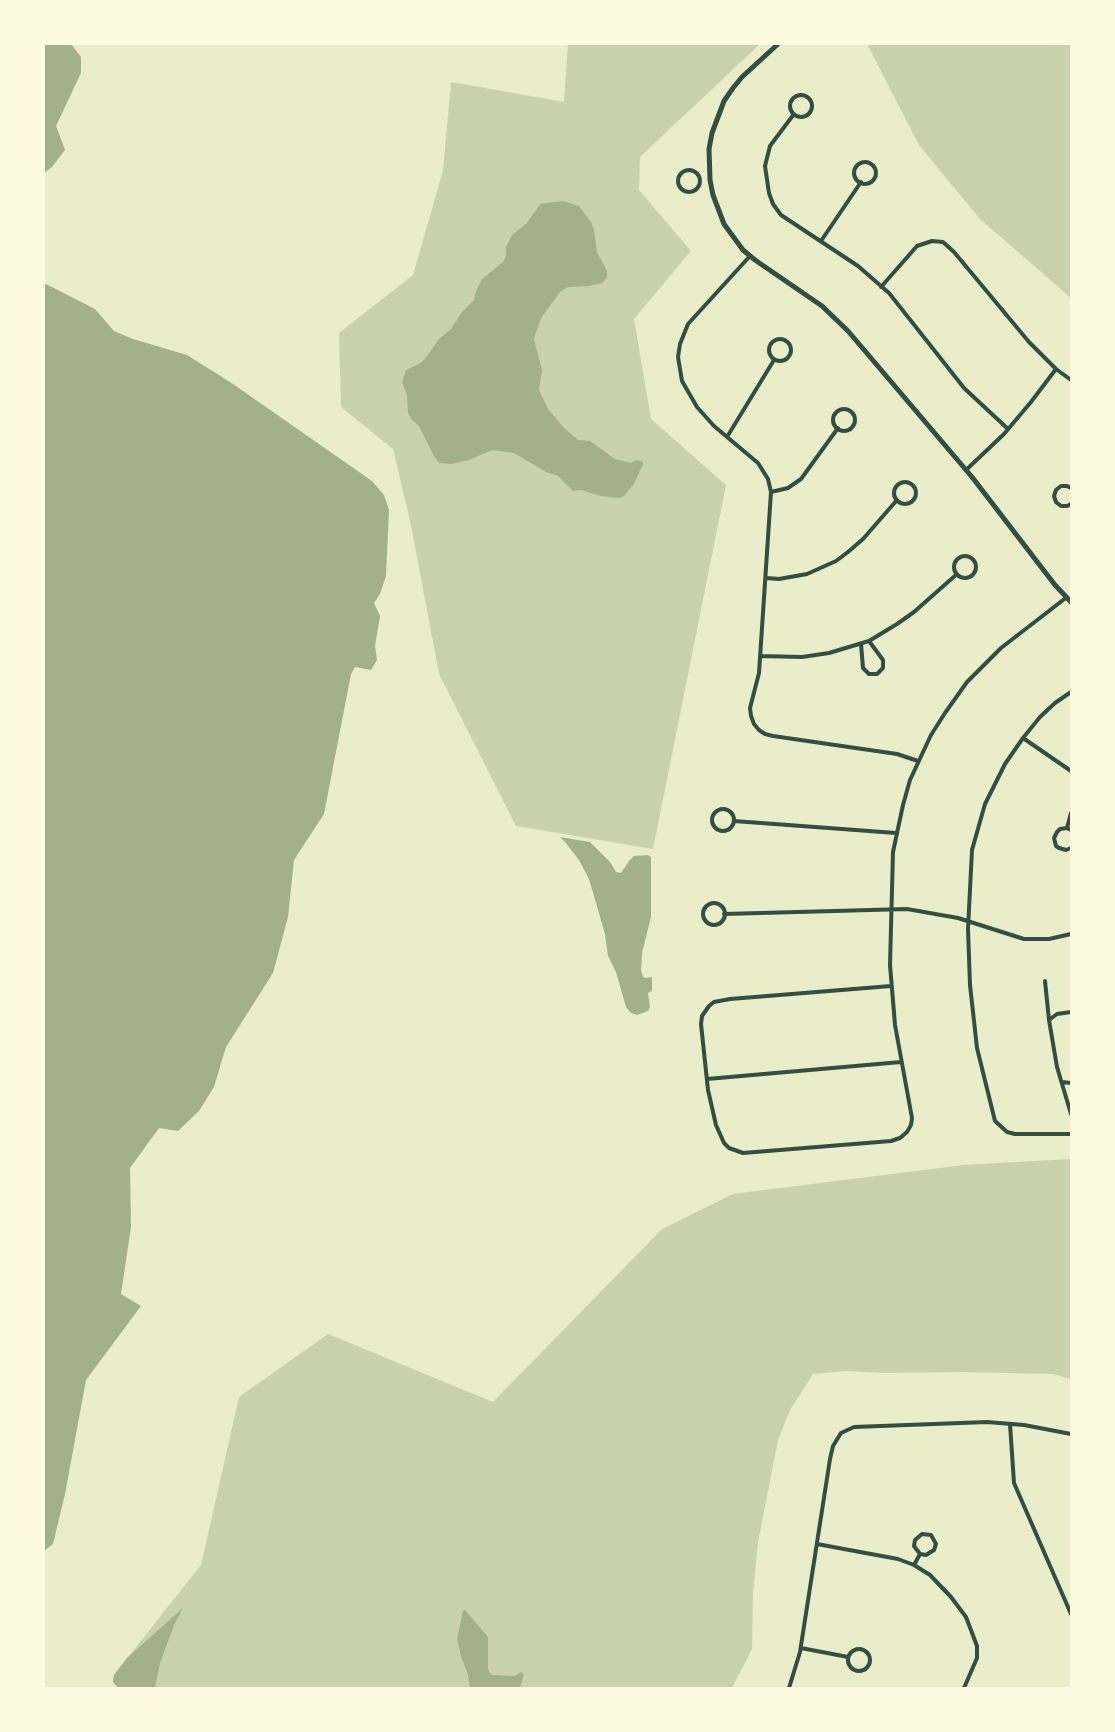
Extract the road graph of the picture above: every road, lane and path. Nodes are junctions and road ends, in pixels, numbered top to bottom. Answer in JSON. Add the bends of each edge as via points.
{"nodes":[{"id":1,"x":778,"y":44,"type":"edge"},
{"id":2,"x":794,"y":114,"type":"junction"},
{"id":3,"x":710,"y":180,"type":"junction"},
{"id":4,"x":699,"y":181,"type":"junction"},
{"id":5,"x":860,"y":182,"type":"junction"},
{"id":6,"x":821,"y":242,"type":"junction"},
{"id":7,"x":750,"y":256,"type":"junction"},
{"id":8,"x":881,"y":287,"type":"junction"},
{"id":9,"x":774,"y":360,"type":"junction"},
{"id":10,"x":1056,"y":369,"type":"junction"},
{"id":11,"x":1071,"y":380,"type":"edge"},
{"id":12,"x":838,"y":428,"type":"junction"},
{"id":13,"x":1008,"y":429,"type":"junction"},
{"id":14,"x":727,"y":437,"type":"junction"},
{"id":15,"x":966,"y":470,"type":"junction"},
{"id":16,"x":1071,"y":488,"type":"edge"},
{"id":17,"x":771,"y":492,"type":"junction"},
{"id":18,"x":897,"y":500,"type":"junction"},
{"id":19,"x":1071,"y":504,"type":"edge"},
{"id":20,"x":957,"y":574,"type":"junction"},
{"id":21,"x":766,"y":578,"type":"junction"},
{"id":22,"x":1067,"y":597,"type":"junction"},
{"id":23,"x":1071,"y":602,"type":"edge"},
{"id":24,"x":869,"y":641,"type":"junction"},
{"id":25,"x":861,"y":644,"type":"junction"},
{"id":26,"x":761,"y":656,"type":"junction"},
{"id":27,"x":1071,"y":692,"type":"edge"},
{"id":28,"x":1023,"y":738,"type":"junction"},
{"id":29,"x":918,"y":761,"type":"junction"},
{"id":30,"x":1071,"y":771,"type":"edge"},
{"id":31,"x":1071,"y":813,"type":"edge"},
{"id":32,"x":734,"y":821,"type":"junction"},
{"id":33,"x":1069,"y":829,"type":"edge"},
{"id":34,"x":896,"y":833,"type":"junction"},
{"id":35,"x":1071,"y":848,"type":"edge"},
{"id":36,"x":891,"y":909,"type":"junction"},
{"id":37,"x":724,"y":914,"type":"junction"},
{"id":38,"x":968,"y":922,"type":"junction"},
{"id":39,"x":1071,"y":934,"type":"edge"},
{"id":40,"x":1044,"y":981,"type":"dead end"},
{"id":41,"x":891,"y":986,"type":"junction"},
{"id":42,"x":1071,"y":1012,"type":"edge"},
{"id":43,"x":1049,"y":1020,"type":"junction"},
{"id":44,"x":901,"y":1062,"type":"junction"},
{"id":45,"x":707,"y":1079,"type":"junction"},
{"id":46,"x":1062,"y":1082,"type":"junction"},
{"id":47,"x":1071,"y":1083,"type":"edge"},
{"id":48,"x":1071,"y":1114,"type":"edge"},
{"id":49,"x":1071,"y":1134,"type":"edge"},
{"id":50,"x":1010,"y":1424,"type":"junction"},
{"id":51,"x":1071,"y":1434,"type":"edge"},
{"id":52,"x":817,"y":1544,"type":"junction"},
{"id":53,"x":920,"y":1554,"type":"junction"},
{"id":54,"x":914,"y":1565,"type":"junction"},
{"id":55,"x":1071,"y":1614,"type":"edge"},
{"id":56,"x":801,"y":1648,"type":"junction"},
{"id":57,"x":848,"y":1658,"type":"junction"},
{"id":58,"x":790,"y":1688,"type":"edge"},
{"id":59,"x":964,"y":1688,"type":"edge"}],
"edges":[{"from":1,"to":3,"type":"street","via":[[742,77],[724,101],[709,149]]},
{"from":2,"to":2,"type":"street","via":[[790,105],[792,99],[807,96],[812,104],[808,113]]},
{"from":2,"to":6,"type":"street","via":[[770,146],[765,166],[768,193],[781,215]]},
{"from":3,"to":4,"type":"street"},
{"from":3,"to":7,"type":"street","via":[[712,195],[724,224]]},
{"from":4,"to":4,"type":"street","via":[[696,189],[690,192],[684,191],[678,183],[681,174],[689,170],[695,172]]},
{"from":5,"to":5,"type":"street","via":[[855,175],[860,164],[874,166],[876,176],[870,183]]},
{"from":5,"to":6,"type":"street"},
{"from":6,"to":8,"type":"street","via":[[858,266]]},
{"from":7,"to":14,"type":"street","via":[[695,315],[680,344],[679,369],[686,390],[705,418]]},
{"from":7,"to":15,"type":"street","via":[[836,318]]},
{"from":8,"to":10,"type":"street","via":[[917,246],[932,241],[943,242]]},
{"from":8,"to":13,"type":"street","via":[[964,388]]},
{"from":9,"to":9,"type":"street","via":[[770,354],[771,345],[776,340],[786,341],[790,354],[785,360]]},
{"from":9,"to":14,"type":"street"},
{"from":10,"to":11,"type":"street"},
{"from":10,"to":13,"type":"street"},
{"from":12,"to":12,"type":"street","via":[[834,422],[837,412],[851,411],[855,416],[853,426],[844,430]]},
{"from":12,"to":17,"type":"street","via":[[801,479],[788,488]]},
{"from":13,"to":15,"type":"street"},
{"from":14,"to":17,"type":"street","via":[[758,463],[768,479]]},
{"from":15,"to":22,"type":"street"},
{"from":16,"to":19,"type":"street","via":[[1061,486],[1054,496],[1061,506]]},
{"from":17,"to":21,"type":"street"},
{"from":18,"to":18,"type":"street","via":[[895,490],[899,484],[913,485],[916,495],[913,501],[903,504]]},
{"from":18,"to":21,"type":"street","via":[[863,538],[836,561],[807,574]]},
{"from":20,"to":20,"type":"street","via":[[954,565],[957,559],[967,556],[972,559],[976,566],[974,573],[967,577]]},
{"from":20,"to":24,"type":"street","via":[[914,612]]},
{"from":21,"to":26,"type":"street"},
{"from":22,"to":23,"type":"street"},
{"from":22,"to":29,"type":"street","via":[[1001,648],[967,682],[944,713]]},
{"from":24,"to":25,"type":"street"},
{"from":24,"to":25,"type":"street","via":[[883,660],[883,668],[877,674],[869,674],[863,668]]},
{"from":25,"to":26,"type":"street","via":[[802,657]]},
{"from":26,"to":29,"type":"street","via":[[757,687],[750,708],[754,724],[765,734],[897,754]]},
{"from":27,"to":28,"type":"street","via":[[1040,718]]},
{"from":28,"to":30,"type":"street"},
{"from":28,"to":38,"type":"street","via":[[997,777],[977,828],[970,869]]},
{"from":29,"to":34,"type":"street"},
{"from":31,"to":33,"type":"street"},
{"from":32,"to":32,"type":"street","via":[[731,827],[722,831],[712,819],[722,809],[729,811]]},
{"from":32,"to":34,"type":"street"},
{"from":33,"to":35,"type":"street","via":[[1060,829],[1054,838],[1059,848]]},
{"from":34,"to":36,"type":"street"},
{"from":36,"to":37,"type":"street"},
{"from":36,"to":38,"type":"street","via":[[921,911]]},
{"from":36,"to":41,"type":"street"},
{"from":37,"to":37,"type":"street","via":[[722,920],[713,924],[704,920],[703,913],[705,906],[712,903],[719,904]]},
{"from":38,"to":39,"type":"street","via":[[1024,938]]},
{"from":38,"to":49,"type":"street","via":[[973,1017],[995,1121],[1007,1132],[1015,1134]]},
{"from":40,"to":43,"type":"street"},
{"from":41,"to":44,"type":"street"},
{"from":41,"to":45,"type":"street","via":[[714,1002],[705,1010],[701,1024]]},
{"from":42,"to":43,"type":"street","via":[[1057,1014]]},
{"from":43,"to":46,"type":"street"},
{"from":44,"to":45,"type":"street"},
{"from":44,"to":45,"type":"street","via":[[911,1125],[900,1138],[878,1143],[736,1152],[720,1135],[710,1104]]},
{"from":46,"to":47,"type":"street"},
{"from":46,"to":48,"type":"street"},
{"from":50,"to":51,"type":"street"},
{"from":50,"to":52,"type":"street","via":[[854,1427],[842,1433],[833,1446],[830,1459]]},
{"from":50,"to":55,"type":"street","via":[[1014,1484]]},
{"from":52,"to":54,"type":"street"},
{"from":52,"to":56,"type":"street"},
{"from":53,"to":53,"type":"street","via":[[915,1540],[922,1534],[931,1535],[936,1544],[934,1550],[926,1555]]},
{"from":53,"to":54,"type":"street"},
{"from":54,"to":59,"type":"street","via":[[930,1575],[966,1617],[977,1646],[977,1658]]},
{"from":56,"to":57,"type":"street"},
{"from":56,"to":58,"type":"street"},
{"from":57,"to":57,"type":"street","via":[[851,1652],[860,1649],[867,1654],[869,1663],[866,1668],[856,1670]]}]}
